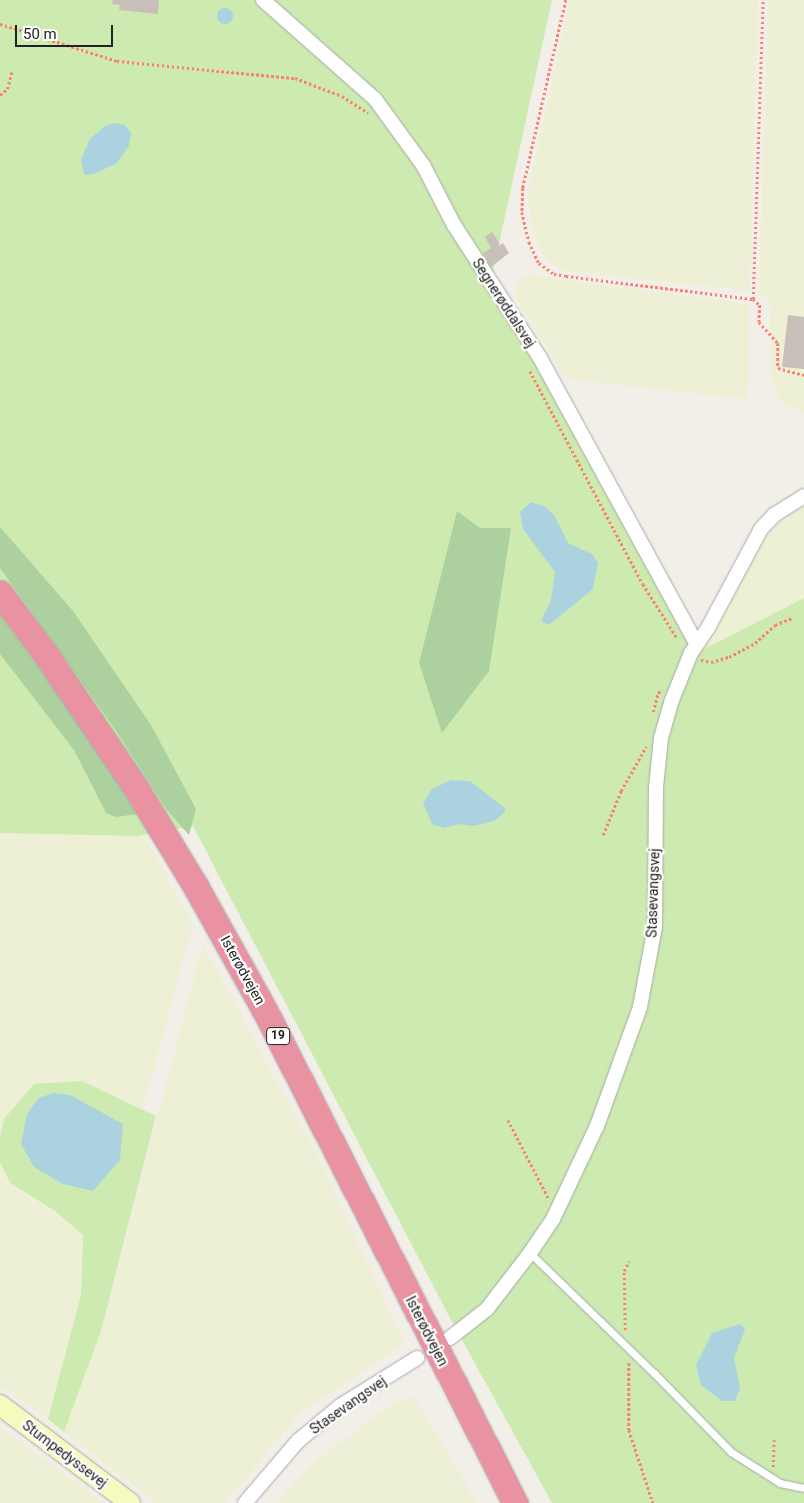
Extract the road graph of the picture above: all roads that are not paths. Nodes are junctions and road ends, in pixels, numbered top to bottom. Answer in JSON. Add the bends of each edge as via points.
{"nodes":[{"id":1,"x":263,"y":0,"type":"edge"},
{"id":2,"x":804,"y":496,"type":"edge"},
{"id":3,"x":0,"y":594,"type":"edge"},
{"id":4,"x":693,"y":648,"type":"junction"},
{"id":5,"x":530,"y":1254,"type":"junction"},
{"id":6,"x":450,"y":1338,"type":"dead end"},
{"id":7,"x":418,"y":1358,"type":"dead end"},
{"id":8,"x":0,"y":1405,"type":"edge"},
{"id":9,"x":804,"y":1488,"type":"edge"},
{"id":10,"x":130,"y":1503,"type":"edge"},
{"id":11,"x":245,"y":1503,"type":"edge"},
{"id":12,"x":515,"y":1503,"type":"edge"}],
"edges":[{"from":1,"to":4,"type":"street","name":"Segnerøddalsvej","via":[[375,99],[423,165],[454,225],[540,358]]},
{"from":2,"to":4,"type":"street","name":"Stasevangsvej","via":[[774,515],[761,529],[709,626]]},
{"from":3,"to":12,"type":"highway","name":"Isterødvejen","number":"19","via":[[47,656],[134,784],[196,887],[265,1011]]},
{"from":4,"to":5,"type":"street","name":"Stasevangsvej","via":[[675,691],[661,738],[656,787],[655,927],[640,1007],[597,1126],[558,1208]]},
{"from":5,"to":6,"type":"street","name":"Stasevangsvej","via":[[487,1309]]},
{"from":5,"to":9,"type":"lane","via":[[629,1348],[731,1452],[775,1480]]},
{"from":7,"to":11,"type":"street","name":"Stasevangsvej","via":[[340,1406],[298,1441]]},
{"from":8,"to":10,"type":"street","name":"Stumpedyssevej"}]}
